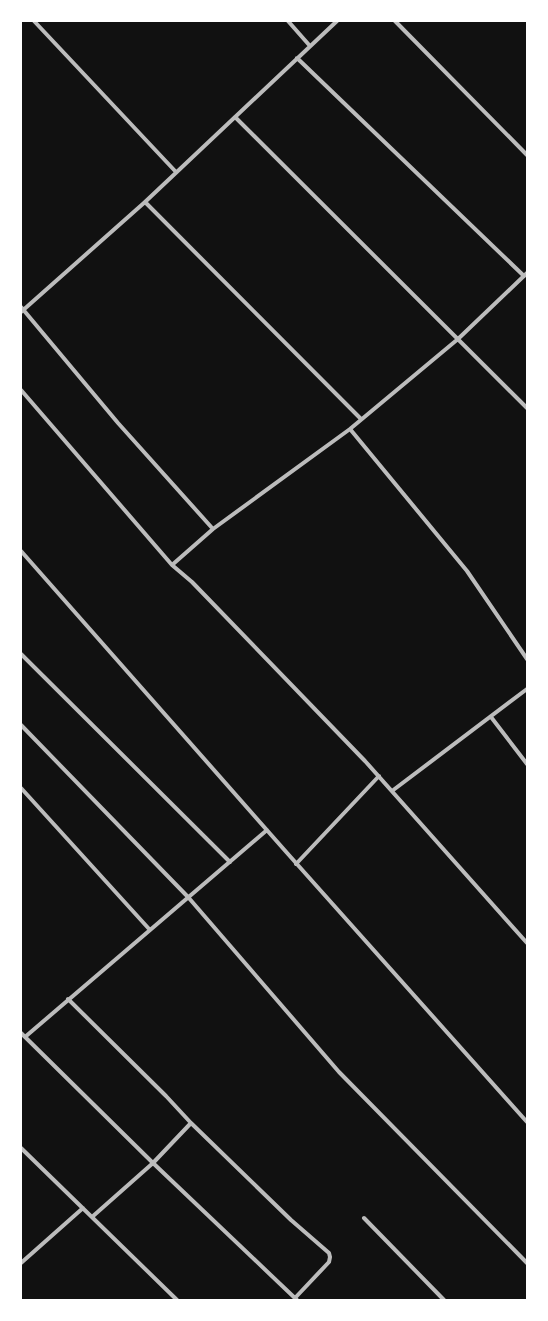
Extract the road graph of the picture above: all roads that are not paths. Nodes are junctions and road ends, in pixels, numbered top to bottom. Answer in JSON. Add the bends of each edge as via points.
{"nodes":[{"id":1,"x":34,"y":21,"type":"edge"},
{"id":2,"x":288,"y":21,"type":"edge"},
{"id":3,"x":337,"y":21,"type":"edge"},
{"id":4,"x":394,"y":21,"type":"edge"},
{"id":5,"x":310,"y":46,"type":"junction"},
{"id":6,"x":297,"y":58,"type":"junction"},
{"id":7,"x":234,"y":117,"type":"junction"},
{"id":8,"x":527,"y":155,"type":"edge"},
{"id":9,"x":176,"y":172,"type":"junction"},
{"id":10,"x":145,"y":202,"type":"junction"},
{"id":11,"x":526,"y":274,"type":"edge"},
{"id":12,"x":22,"y":310,"type":"edge"},
{"id":13,"x":458,"y":339,"type":"junction"},
{"id":14,"x":21,"y":390,"type":"edge"},
{"id":15,"x":527,"y":408,"type":"edge"},
{"id":16,"x":362,"y":419,"type":"junction"},
{"id":17,"x":350,"y":429,"type":"junction"},
{"id":18,"x":213,"y":529,"type":"junction"},
{"id":19,"x":21,"y":551,"type":"edge"},
{"id":20,"x":172,"y":565,"type":"junction"},
{"id":21,"x":21,"y":654,"type":"edge"},
{"id":22,"x":527,"y":659,"type":"edge"},
{"id":23,"x":527,"y":689,"type":"edge"},
{"id":24,"x":491,"y":717,"type":"junction"},
{"id":25,"x":21,"y":725,"type":"edge"},
{"id":26,"x":527,"y":764,"type":"edge"},
{"id":27,"x":379,"y":776,"type":"junction"},
{"id":28,"x":21,"y":788,"type":"edge"},
{"id":29,"x":392,"y":791,"type":"junction"},
{"id":30,"x":267,"y":830,"type":"junction"},
{"id":31,"x":230,"y":862,"type":"junction"},
{"id":32,"x":296,"y":864,"type":"junction"},
{"id":33,"x":188,"y":897,"type":"junction"},
{"id":34,"x":150,"y":930,"type":"junction"},
{"id":35,"x":527,"y":943,"type":"edge"},
{"id":36,"x":68,"y":999,"type":"junction"},
{"id":37,"x":21,"y":1033,"type":"edge"},
{"id":38,"x":25,"y":1037,"type":"junction"},
{"id":39,"x":527,"y":1122,"type":"edge"},
{"id":40,"x":191,"y":1123,"type":"junction"},
{"id":41,"x":21,"y":1148,"type":"edge"},
{"id":42,"x":152,"y":1163,"type":"junction"},
{"id":43,"x":82,"y":1208,"type":"junction"},
{"id":44,"x":92,"y":1217,"type":"junction"},
{"id":45,"x":364,"y":1218,"type":"dead end"},
{"id":46,"x":21,"y":1263,"type":"edge"},
{"id":47,"x":527,"y":1263,"type":"edge"},
{"id":48,"x":296,"y":1299,"type":"edge"},
{"id":49,"x":177,"y":1300,"type":"edge"},
{"id":50,"x":444,"y":1300,"type":"edge"}],
"edges":[{"from":1,"to":9,"type":"street"},
{"from":2,"to":5,"type":"street"},
{"from":3,"to":5,"type":"street"},
{"from":4,"to":8,"type":"street"},
{"from":5,"to":6,"type":"street"},
{"from":6,"to":7,"type":"street"},
{"from":6,"to":11,"type":"street"},
{"from":7,"to":9,"type":"street"},
{"from":7,"to":13,"type":"street"},
{"from":9,"to":10,"type":"street"},
{"from":10,"to":12,"type":"street"},
{"from":10,"to":16,"type":"street"},
{"from":11,"to":13,"type":"street"},
{"from":12,"to":18,"type":"street"},
{"from":13,"to":15,"type":"street"},
{"from":13,"to":16,"type":"street"},
{"from":14,"to":20,"type":"street"},
{"from":16,"to":17,"type":"street"},
{"from":17,"to":18,"type":"street"},
{"from":17,"to":22,"type":"street","via":[[467,571]]},
{"from":18,"to":20,"type":"street"},
{"from":19,"to":30,"type":"street"},
{"from":20,"to":27,"type":"street","via":[[192,582]]},
{"from":21,"to":31,"type":"street"},
{"from":23,"to":24,"type":"street"},
{"from":24,"to":26,"type":"street"},
{"from":24,"to":29,"type":"street"},
{"from":25,"to":33,"type":"street"},
{"from":27,"to":29,"type":"street"},
{"from":27,"to":32,"type":"street"},
{"from":28,"to":34,"type":"street"},
{"from":29,"to":35,"type":"street"},
{"from":30,"to":31,"type":"street"},
{"from":30,"to":32,"type":"street"},
{"from":31,"to":33,"type":"street"},
{"from":32,"to":39,"type":"street"},
{"from":33,"to":34,"type":"street"},
{"from":33,"to":47,"type":"street","via":[[339,1072]]},
{"from":34,"to":36,"type":"street"},
{"from":36,"to":38,"type":"street"},
{"from":36,"to":40,"type":"street"},
{"from":37,"to":38,"type":"street"},
{"from":38,"to":42,"type":"street"},
{"from":40,"to":42,"type":"street"},
{"from":40,"to":48,"type":"street","via":[[329,1253],[329,1262]]},
{"from":41,"to":43,"type":"street"},
{"from":42,"to":44,"type":"street"},
{"from":42,"to":48,"type":"street"},
{"from":43,"to":44,"type":"street"},
{"from":43,"to":46,"type":"street"},
{"from":44,"to":49,"type":"street"},
{"from":45,"to":50,"type":"street"}]}
